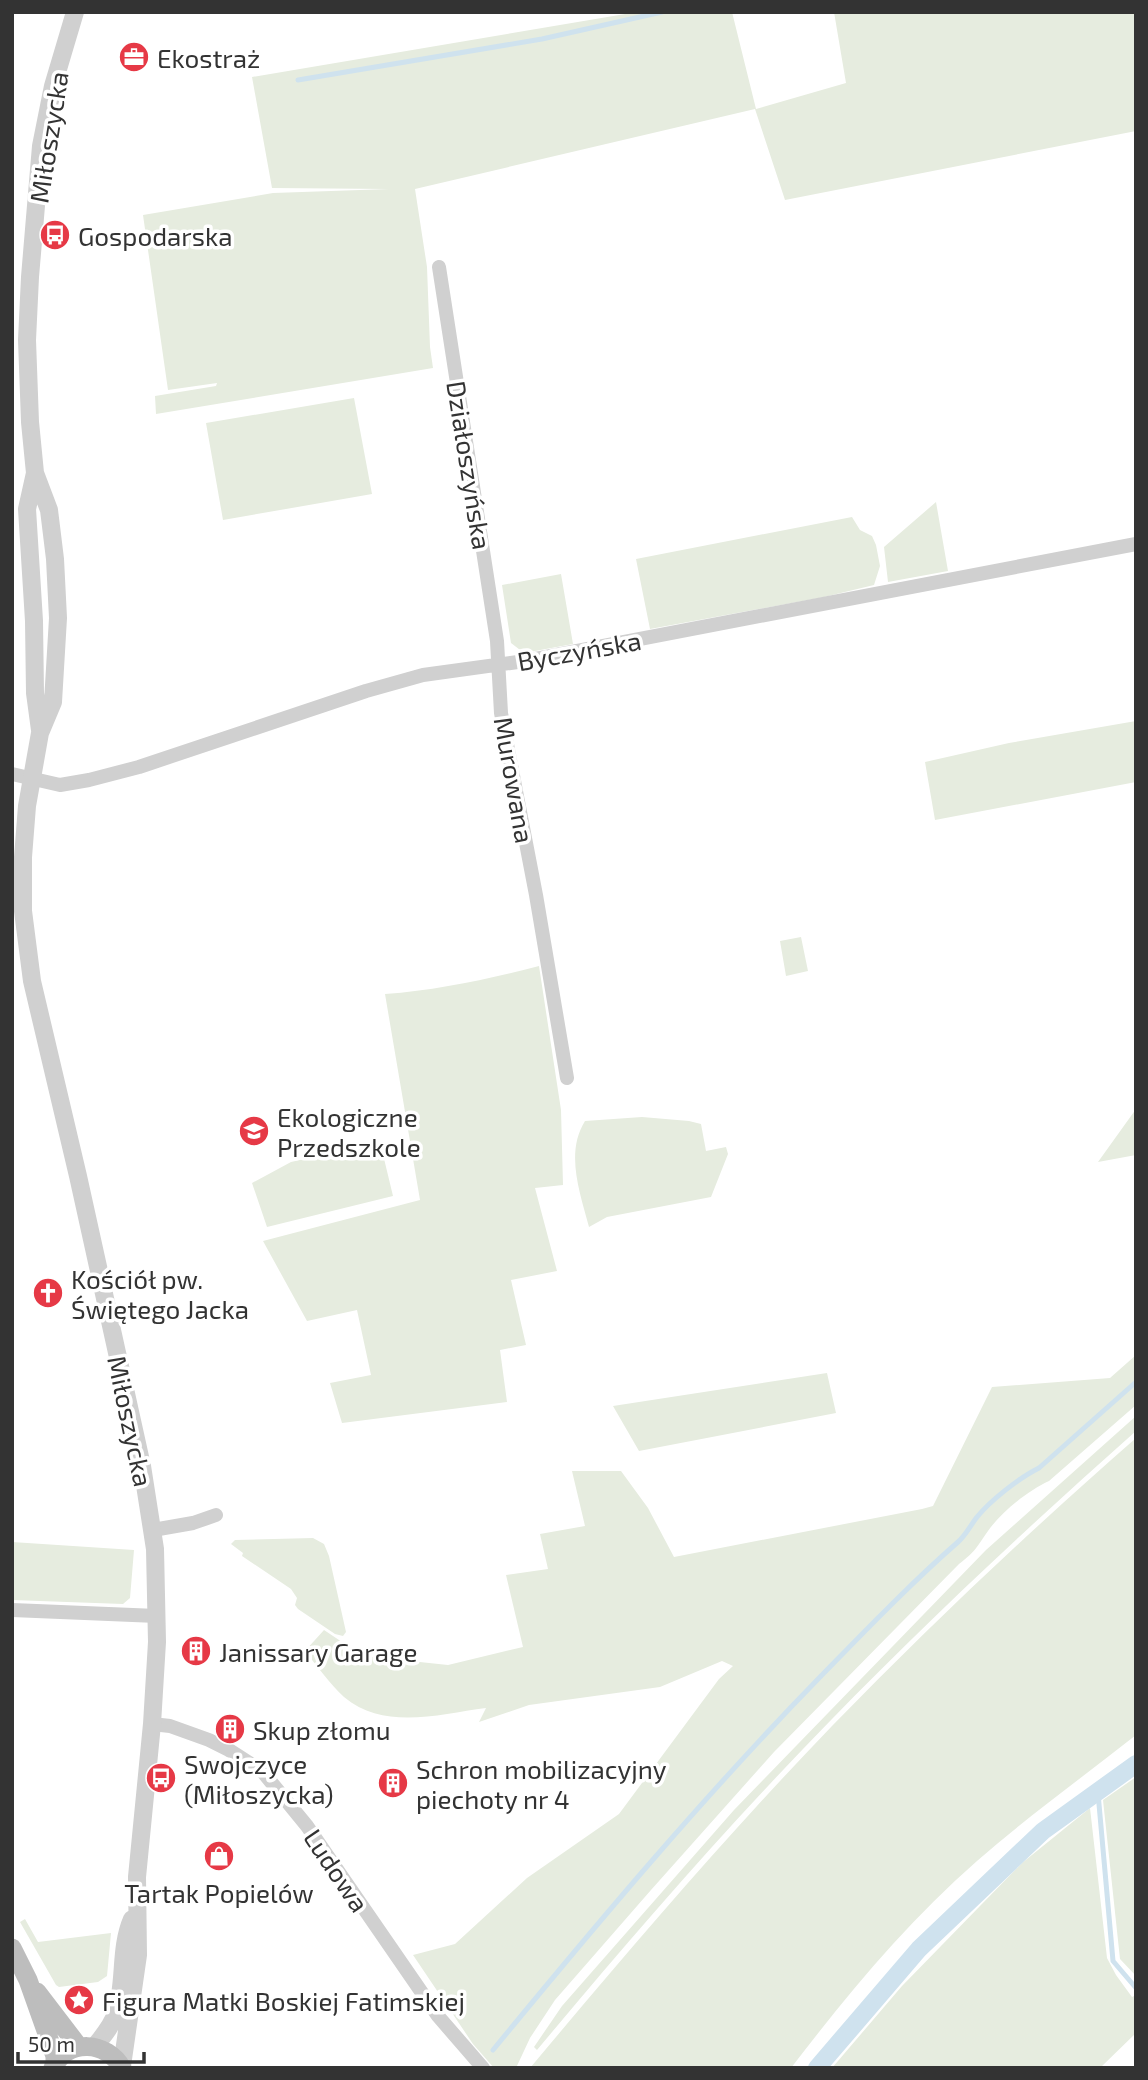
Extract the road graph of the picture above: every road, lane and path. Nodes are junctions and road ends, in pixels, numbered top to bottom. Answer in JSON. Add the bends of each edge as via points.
{"nodes":[{"id":1,"x":75,"y":12,"type":"edge"},
{"id":2,"x":439,"y":267,"type":"dead end"},
{"id":3,"x":35,"y":473,"type":"junction"},
{"id":4,"x":1136,"y":544,"type":"edge"},
{"id":5,"x":499,"y":663,"type":"junction"},
{"id":6,"x":40,"y":733,"type":"junction"},
{"id":7,"x":12,"y":774,"type":"edge"},
{"id":8,"x":32,"y":779,"type":"junction"},
{"id":9,"x":568,"y":1078,"type":"dead end"},
{"id":10,"x":216,"y":1515,"type":"dead end"},
{"id":11,"x":153,"y":1530,"type":"junction"},
{"id":12,"x":12,"y":1610,"type":"edge"},
{"id":13,"x":157,"y":1616,"type":"junction"},
{"id":14,"x":152,"y":1724,"type":"junction"},
{"id":15,"x":136,"y":1909,"type":"junction"},
{"id":16,"x":12,"y":1948,"type":"edge"},
{"id":17,"x":28,"y":1980,"type":"junction"},
{"id":18,"x":87,"y":2046,"type":"junction"},
{"id":19,"x":54,"y":2066,"type":"edge"},
{"id":20,"x":122,"y":2067,"type":"edge"},
{"id":21,"x":483,"y":2068,"type":"edge"}],
"edges":[{"from":1,"to":3,"type":"street","name":"Miłoszycka","via":[[48,106],[37,178],[27,340]]},
{"from":2,"to":5,"type":"street","name":"Działoszyńska"},
{"from":3,"to":6,"type":"street","name":"Miłoszycka","via":[[27,509]]},
{"from":3,"to":6,"type":"street","name":"Miłoszycka","via":[[49,510],[58,618],[53,702]]},
{"from":4,"to":5,"type":"street","name":"Byczyńska"},
{"from":5,"to":8,"type":"street","name":"Byczyńska","via":[[423,675],[89,780],[66,785]]},
{"from":5,"to":9,"type":"street","name":"Murowana","via":[[501,713]]},
{"from":6,"to":8,"type":"street","name":"Miłoszycka"},
{"from":7,"to":8,"type":"street"},
{"from":8,"to":11,"type":"street","name":"Miłoszycka","via":[[23,857],[23,911],[32,981]]},
{"from":10,"to":11,"type":"street"},
{"from":11,"to":13,"type":"street","name":"Miłoszycka"},
{"from":12,"to":13,"type":"street"},
{"from":13,"to":14,"type":"street","name":"Miłoszycka"},
{"from":14,"to":15,"type":"street","name":"Miłoszycka"},
{"from":14,"to":21,"type":"street","name":"Ludowa","via":[[209,1740],[262,1771],[307,1826],[438,2016]]},
{"from":15,"to":18,"type":"street","name":"Miłoszycka","via":[[125,1944],[117,2012],[108,2030]]},
{"from":15,"to":20,"type":"street","name":"Miłoszycka","via":[[138,1955]]},
{"from":16,"to":17,"type":"main road"},
{"from":17,"to":18,"type":"main road"},
{"from":17,"to":19,"type":"main road","via":[[55,2056]]},
{"from":18,"to":19,"type":"main road","via":[[65,2053]]},
{"from":18,"to":20,"type":"main road","via":[[106,2050]]}]}
